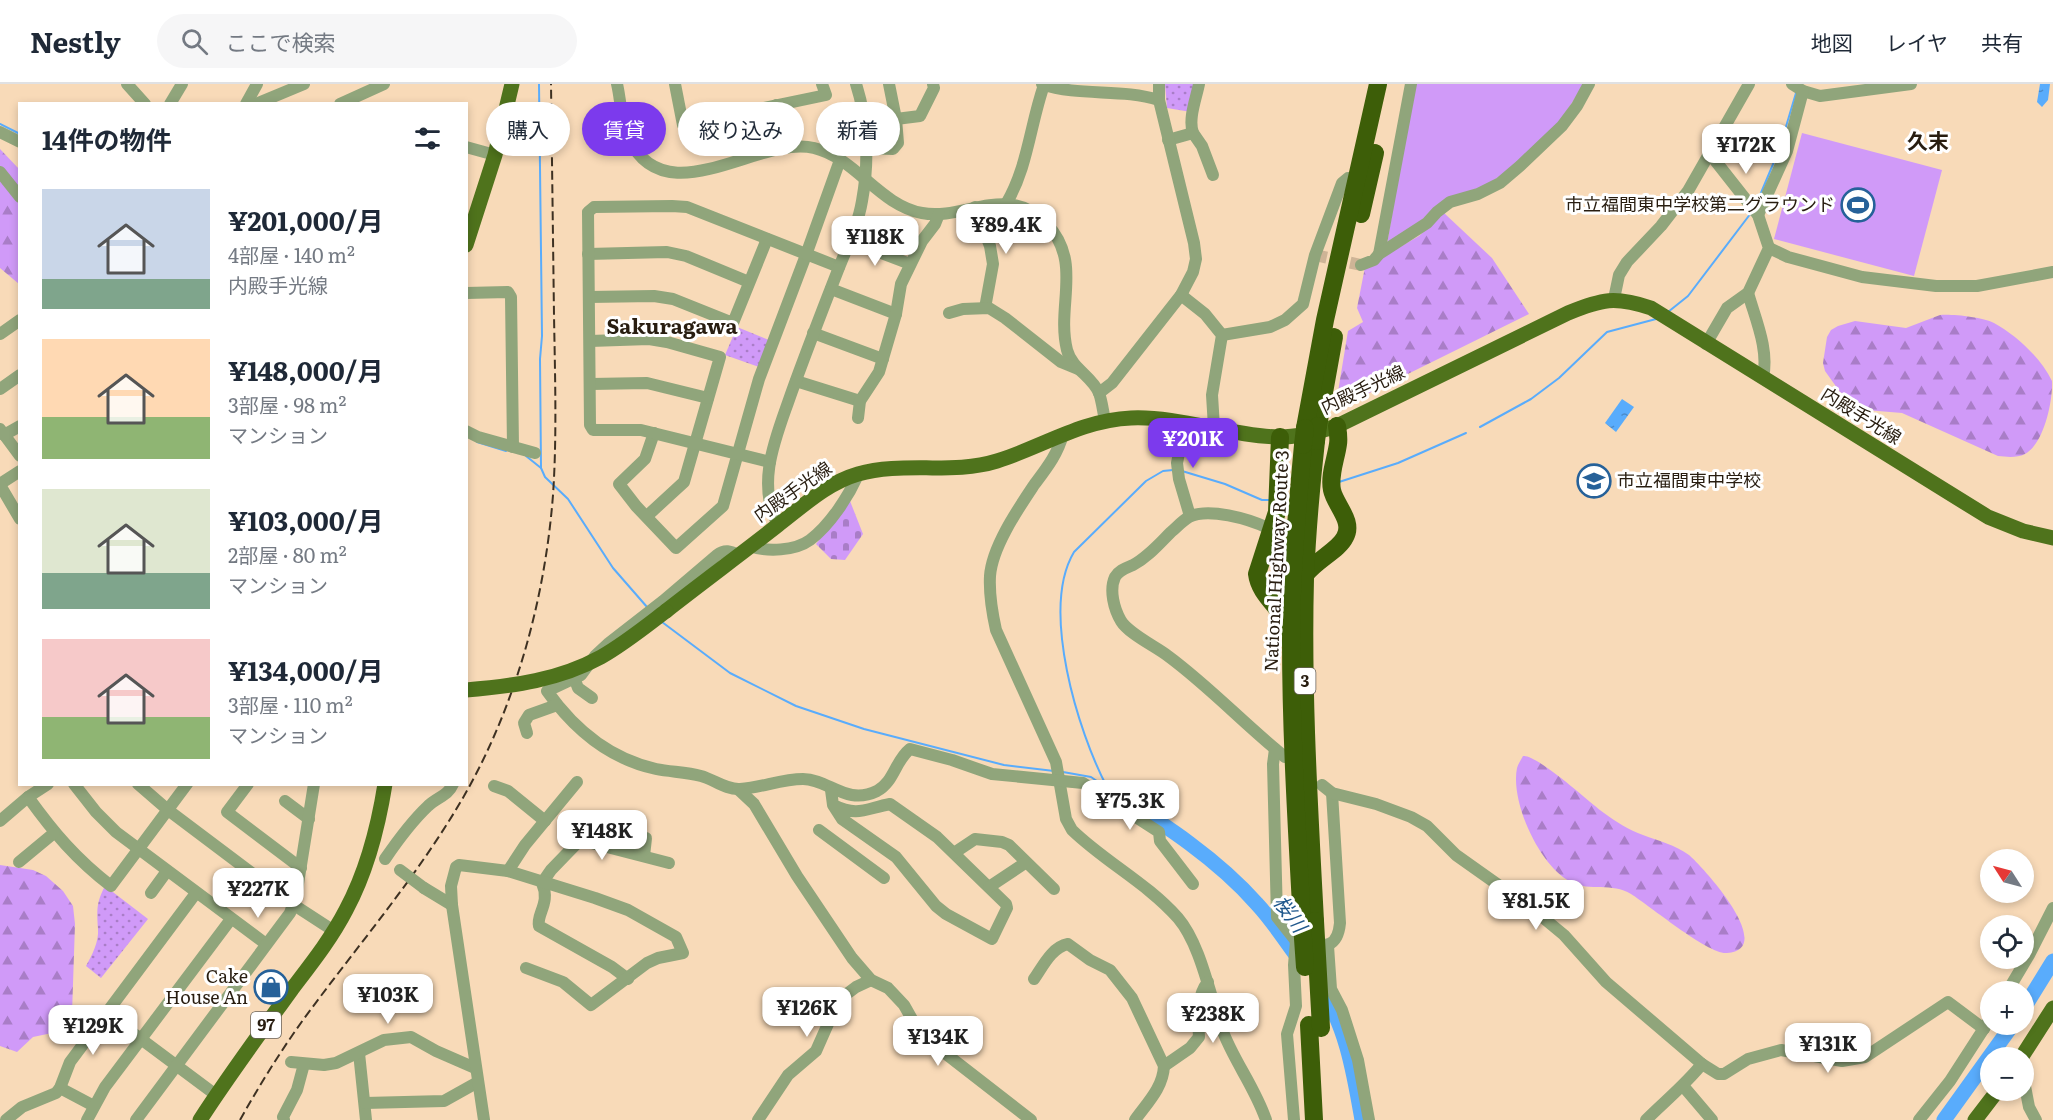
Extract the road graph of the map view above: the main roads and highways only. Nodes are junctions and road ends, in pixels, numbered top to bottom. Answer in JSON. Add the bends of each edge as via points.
{"nodes":[{"id":1,"x":512,"y":84,"type":"edge"},
{"id":2,"x":1378,"y":84,"type":"edge"},
{"id":3,"x":1391,"y":84,"type":"edge"},
{"id":4,"x":468,"y":239,"type":"edge"},
{"id":5,"x":1337,"y":426,"type":"junction"},
{"id":6,"x":1310,"y":435,"type":"junction"},
{"id":7,"x":1280,"y":437,"type":"junction"},
{"id":8,"x":1337,"y":505,"type":"junction"},
{"id":9,"x":1309,"y":521,"type":"junction"},
{"id":10,"x":2053,"y":538,"type":"edge"},
{"id":11,"x":1299,"y":578,"type":"junction"},
{"id":12,"x":1264,"y":591,"type":"junction"},
{"id":13,"x":1291,"y":640,"type":"junction"},
{"id":14,"x":468,"y":690,"type":"edge"},
{"id":15,"x":385,"y":786,"type":"edge"},
{"id":16,"x":1304,"y":929,"type":"junction"},
{"id":17,"x":2053,"y":1008,"type":"edge"},
{"id":18,"x":1315,"y":1027,"type":"junction"},
{"id":19,"x":2028,"y":1047,"type":"edge"},
{"id":20,"x":1990,"y":1101,"type":"edge"},
{"id":21,"x":200,"y":1120,"type":"edge"},
{"id":22,"x":1314,"y":1120,"type":"edge"},
{"id":23,"x":1326,"y":1120,"type":"edge"},
{"id":24,"x":1975,"y":1120,"type":"edge"}],
"edges":[{"from":1,"to":4,"type":"main road","via":[[495,155]]},
{"from":2,"to":6,"type":"highway","name":"National Highway Route 3","number":"3","via":[[1325,320]]},
{"from":3,"to":6,"type":"highway","name":"National Highway Route 3","number":"3"},
{"from":5,"to":7,"type":"main road","name":"内殿手光線","via":[[1309,435]]},
{"from":5,"to":8,"type":"highway","via":[[1339,442],[1331,481]]},
{"from":5,"to":10,"type":"main road","name":"内殿手光線","via":[[1587,305],[1614,299],[1651,308],[1988,517]]},
{"from":6,"to":9,"type":"highway","name":"National Highway Route 3","number":"3"},
{"from":6,"to":11,"type":"highway","name":"National Highway Route 3","number":"3"},
{"from":7,"to":12,"type":"highway","via":[[1278,512],[1257,574]]},
{"from":7,"to":14,"type":"main road","name":"内殿手光線","bridge":true,"via":[[1157,419],[1105,420],[982,465],[858,474],[826,488],[617,647],[576,669],[530,683]]},
{"from":8,"to":9,"type":"highway","via":[[1341,526],[1335,540],[1327,543],[1316,539]]},
{"from":8,"to":11,"type":"highway","via":[[1346,520],[1345,537]]},
{"from":9,"to":11,"type":"highway","name":"National Highway Route 3","number":"3"},
{"from":11,"to":12,"type":"highway","via":[[1285,595]]},
{"from":11,"to":13,"type":"highway","name":"National Highway Route 3","number":"3"},
{"from":11,"to":16,"type":"highway","name":"National Highway Route 3","number":"3","via":[[1306,745]]},
{"from":12,"to":13,"type":"highway","via":[[1288,622]]},
{"from":13,"to":16,"type":"highway","name":"National Highway Route 3","number":"3"},
{"from":15,"to":21,"type":"main road","number":"97","via":[[368,858],[334,931]]},
{"from":16,"to":18,"type":"highway","name":"National Highway Route 3","number":"3","bridge":true},
{"from":17,"to":19,"type":"main road"},
{"from":18,"to":22,"type":"highway","name":"National Highway Route 3","number":"3"},
{"from":18,"to":23,"type":"highway","name":"National Highway Route 3","number":"3"},
{"from":20,"to":24,"type":"main road"}]}
